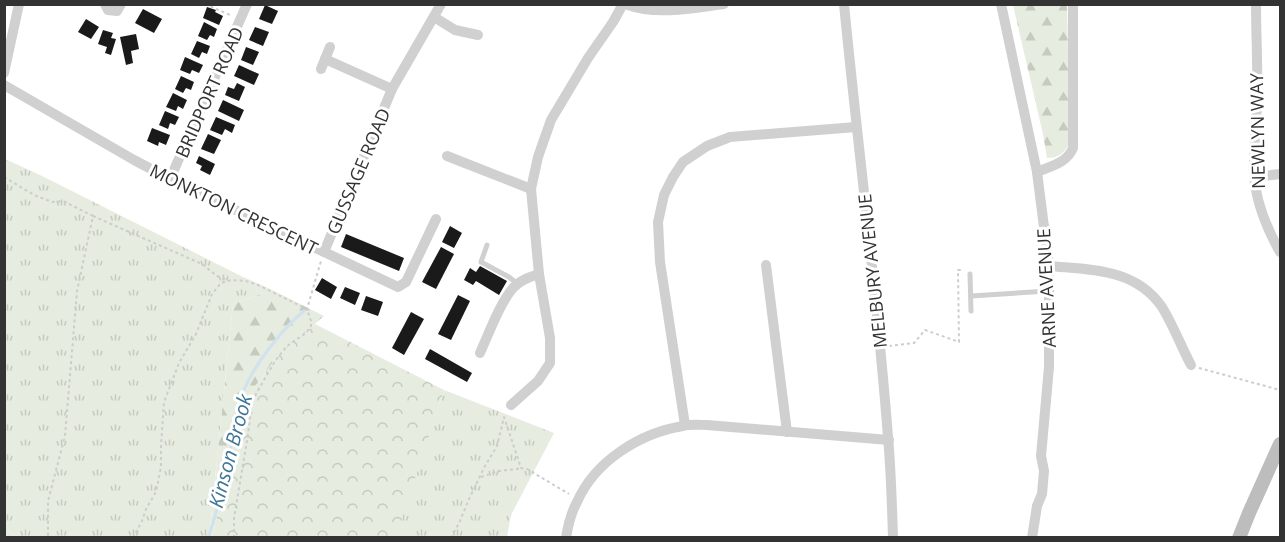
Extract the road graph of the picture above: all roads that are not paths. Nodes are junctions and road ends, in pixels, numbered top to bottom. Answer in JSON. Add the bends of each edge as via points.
{"nodes":[{"id":1,"x":19,"y":4,"type":"edge"},
{"id":2,"x":105,"y":4,"type":"edge"},
{"id":3,"x":121,"y":4,"type":"edge"},
{"id":4,"x":247,"y":4,"type":"edge"},
{"id":5,"x":441,"y":4,"type":"edge"},
{"id":6,"x":624,"y":4,"type":"edge"},
{"id":7,"x":724,"y":4,"type":"edge"},
{"id":8,"x":844,"y":4,"type":"edge"},
{"id":9,"x":1001,"y":4,"type":"edge"},
{"id":10,"x":1073,"y":4,"type":"edge"},
{"id":11,"x":1256,"y":4,"type":"edge"},
{"id":12,"x":681,"y":7,"type":"edge"},
{"id":13,"x":434,"y":17,"type":"junction"},
{"id":14,"x":478,"y":35,"type":"dead end"},
{"id":15,"x":330,"y":47,"type":"dead end"},
{"id":16,"x":4,"y":73,"type":"edge"},
{"id":17,"x":4,"y":85,"type":"edge"},
{"id":18,"x":392,"y":89,"type":"junction"},
{"id":19,"x":856,"y":127,"type":"junction"},
{"id":20,"x":447,"y":156,"type":"dead end"},
{"id":21,"x":1036,"y":172,"type":"junction"},
{"id":22,"x":1281,"y":174,"type":"edge"},
{"id":23,"x":1254,"y":177,"type":"junction"},
{"id":24,"x":170,"y":179,"type":"junction"},
{"id":25,"x":531,"y":189,"type":"junction"},
{"id":26,"x":436,"y":219,"type":"dead end"},
{"id":27,"x":487,"y":245,"type":"dead end"},
{"id":28,"x":324,"y":252,"type":"junction"},
{"id":29,"x":1281,"y":252,"type":"edge"},
{"id":30,"x":766,"y":265,"type":"dead end"},
{"id":31,"x":1049,"y":266,"type":"junction"},
{"id":32,"x":539,"y":274,"type":"junction"},
{"id":33,"x":970,"y":274,"type":"road end"},
{"id":34,"x":518,"y":284,"type":"junction"},
{"id":35,"x":1048,"y":291,"type":"junction"},
{"id":36,"x":971,"y":296,"type":"junction"},
{"id":37,"x":971,"y":311,"type":"dead end"},
{"id":38,"x":480,"y":353,"type":"dead end"},
{"id":39,"x":1191,"y":365,"type":"road end"},
{"id":40,"x":511,"y":405,"type":"dead end"},
{"id":41,"x":685,"y":425,"type":"junction"},
{"id":42,"x":787,"y":432,"type":"junction"},
{"id":43,"x":889,"y":440,"type":"junction"},
{"id":44,"x":1281,"y":444,"type":"edge"},
{"id":45,"x":566,"y":537,"type":"edge"},
{"id":46,"x":893,"y":537,"type":"edge"},
{"id":47,"x":1032,"y":537,"type":"edge"},
{"id":48,"x":1239,"y":537,"type":"edge"}],
"edges":[{"from":1,"to":16,"type":"street"},
{"from":2,"to":3,"type":"street","via":[[108,10],[117,11]]},
{"from":4,"to":24,"type":"street","name":"BRIDPORT ROAD"},
{"from":5,"to":13,"type":"street","name":"GUSSAGE ROAD"},
{"from":6,"to":12,"type":"street","via":[[653,11]]},
{"from":6,"to":25,"type":"street","via":[[551,120]]},
{"from":7,"to":12,"type":"street"},
{"from":8,"to":19,"type":"street","name":"MELBURY AVENUE"},
{"from":9,"to":21,"type":"street","name":"ARNE AVENUE"},
{"from":10,"to":21,"type":"street","via":[[1073,148],[1061,162]]},
{"from":11,"to":23,"type":"street","name":"NEWLYN WAY"},
{"from":13,"to":14,"type":"street","via":[[455,30]]},
{"from":13,"to":18,"type":"street","name":"GUSSAGE ROAD"},
{"from":15,"to":18,"type":"street","name":"GUSSAGE ROAD","via":[[323,64]]},
{"from":17,"to":24,"type":"street","name":"MONKTON CRESCENT"},
{"from":18,"to":28,"type":"street","name":"GUSSAGE ROAD"},
{"from":19,"to":41,"type":"street","via":[[730,137],[683,162],[673,177],[658,222],[660,262]]},
{"from":19,"to":43,"type":"street","name":"MELBURY AVENUE"},
{"from":20,"to":25,"type":"street"},
{"from":21,"to":31,"type":"street","name":"ARNE AVENUE"},
{"from":22,"to":23,"type":"street"},
{"from":23,"to":29,"type":"street","name":"NEWLYN WAY","via":[[1269,232]]},
{"from":24,"to":28,"type":"street","name":"MONKTON CRESCENT"},
{"from":25,"to":32,"type":"street"},
{"from":26,"to":28,"type":"street","name":"MONKTON CRESCENT","via":[[406,282],[398,287]]},
{"from":27,"to":34,"type":"lane","via":[[481,262]]},
{"from":30,"to":42,"type":"street"},
{"from":31,"to":35,"type":"street","name":"ARNE AVENUE"},
{"from":31,"to":39,"type":"street","via":[[1121,275],[1142,286],[1161,307]]},
{"from":32,"to":34,"type":"street"},
{"from":32,"to":40,"type":"street","via":[[550,338],[550,363],[538,381]]},
{"from":33,"to":36,"type":"lane"},
{"from":34,"to":38,"type":"street","via":[[504,302]]},
{"from":35,"to":36,"type":"lane"},
{"from":35,"to":47,"type":"street","name":"ARNE AVENUE","via":[[1049,367],[1041,456],[1044,471]]},
{"from":36,"to":37,"type":"lane"},
{"from":41,"to":42,"type":"street"},
{"from":41,"to":45,"type":"street","via":[[648,436],[603,465],[578,499]]},
{"from":42,"to":43,"type":"street"},
{"from":43,"to":46,"type":"street","name":"MELBURY AVENUE"},
{"from":44,"to":48,"type":"street"}]}
